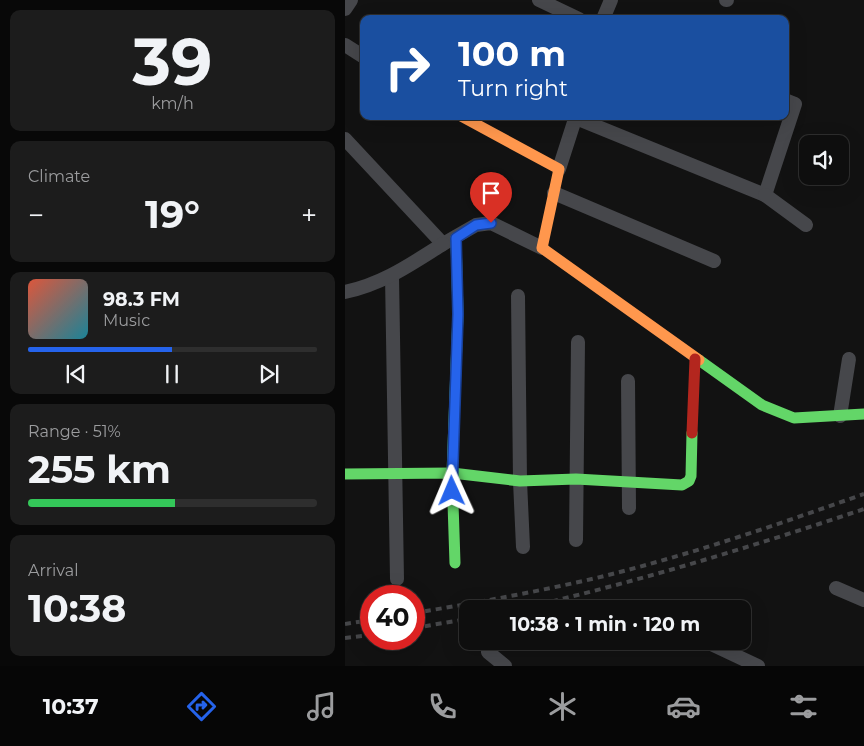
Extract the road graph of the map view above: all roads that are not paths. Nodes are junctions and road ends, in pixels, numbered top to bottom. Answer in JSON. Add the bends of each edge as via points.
{"nodes":[{"id":1,"x":351,"y":0,"type":"edge"},
{"id":2,"x":539,"y":0,"type":"edge"},
{"id":3,"x":611,"y":0,"type":"edge"},
{"id":4,"x":345,"y":8,"type":"edge"},
{"id":5,"x":571,"y":15,"type":"edge"},
{"id":6,"x":605,"y":15,"type":"edge"},
{"id":7,"x":345,"y":45,"type":"edge"},
{"id":8,"x":360,"y":54,"type":"edge"},
{"id":9,"x":789,"y":102,"type":"edge"},
{"id":10,"x":468,"y":120,"type":"edge"},
{"id":11,"x":575,"y":120,"type":"edge"},
{"id":12,"x":583,"y":120,"type":"edge"},
{"id":13,"x":345,"y":140,"type":"edge"},
{"id":14,"x":559,"y":170,"type":"junction"},
{"id":15,"x":554,"y":193,"type":"junction"},
{"id":16,"x":765,"y":195,"type":"junction"},
{"id":17,"x":806,"y":225,"type":"dead end"},
{"id":18,"x":450,"y":241,"type":"junction"},
{"id":19,"x":542,"y":248,"type":"junction"},
{"id":20,"x":714,"y":261,"type":"dead end"},
{"id":21,"x":392,"y":276,"type":"junction"},
{"id":22,"x":345,"y":292,"type":"edge"},
{"id":23,"x":518,"y":296,"type":"dead end"},
{"id":24,"x":578,"y":342,"type":"dead end"},
{"id":25,"x":695,"y":359,"type":"junction"},
{"id":26,"x":849,"y":359,"type":"dead end"},
{"id":27,"x":628,"y":381,"type":"dead end"},
{"id":28,"x":864,"y":414,"type":"edge"},
{"id":29,"x":840,"y":416,"type":"junction"},
{"id":30,"x":452,"y":473,"type":"junction"},
{"id":31,"x":345,"y":474,"type":"edge"},
{"id":32,"x":397,"y":474,"type":"junction"},
{"id":33,"x":576,"y":480,"type":"junction"},
{"id":34,"x":520,"y":481,"type":"junction"},
{"id":35,"x":629,"y":483,"type":"junction"},
{"id":36,"x":629,"y":508,"type":"dead end"},
{"id":37,"x":576,"y":540,"type":"dead end"},
{"id":38,"x":523,"y":547,"type":"dead end"},
{"id":39,"x":455,"y":563,"type":"dead end"},
{"id":40,"x":397,"y":579,"type":"dead end"},
{"id":41,"x":836,"y":588,"type":"dead end"},
{"id":42,"x":864,"y":600,"type":"edge"},
{"id":43,"x":724,"y":650,"type":"edge"},
{"id":44,"x":488,"y":652,"type":"dead end"},
{"id":45,"x":505,"y":666,"type":"edge"},
{"id":46,"x":758,"y":666,"type":"edge"}],
"edges":[{"from":1,"to":4,"type":"street"},
{"from":2,"to":5,"type":"street"},
{"from":3,"to":6,"type":"street"},
{"from":7,"to":8,"type":"street"},
{"from":9,"to":16,"type":"street","via":[[795,104]]},
{"from":10,"to":14,"type":"street"},
{"from":11,"to":14,"type":"street"},
{"from":12,"to":16,"type":"street"},
{"from":13,"to":18,"type":"street"},
{"from":14,"to":15,"type":"street"},
{"from":15,"to":19,"type":"street"},
{"from":15,"to":20,"type":"street"},
{"from":16,"to":17,"type":"street"},
{"from":18,"to":19,"type":"street","via":[[476,225],[491,223]]},
{"from":18,"to":21,"type":"street"},
{"from":18,"to":30,"type":"street","via":[[458,314]]},
{"from":19,"to":25,"type":"street"},
{"from":21,"to":22,"type":"street","via":[[366,288]]},
{"from":21,"to":32,"type":"street"},
{"from":23,"to":34,"type":"street"},
{"from":24,"to":33,"type":"street"},
{"from":25,"to":29,"type":"street","via":[[778,413],[794,418]]},
{"from":25,"to":35,"type":"street","via":[[689,481],[682,484]]},
{"from":26,"to":29,"type":"street"},
{"from":27,"to":35,"type":"street"},
{"from":28,"to":29,"type":"street"},
{"from":30,"to":32,"type":"street"},
{"from":30,"to":34,"type":"street"},
{"from":30,"to":39,"type":"street"},
{"from":31,"to":32,"type":"street"},
{"from":32,"to":40,"type":"street"},
{"from":33,"to":34,"type":"street"},
{"from":33,"to":35,"type":"street"},
{"from":33,"to":37,"type":"street"},
{"from":34,"to":38,"type":"street"},
{"from":35,"to":36,"type":"street"},
{"from":41,"to":42,"type":"street"},
{"from":43,"to":46,"type":"street"},
{"from":44,"to":45,"type":"street"}]}
